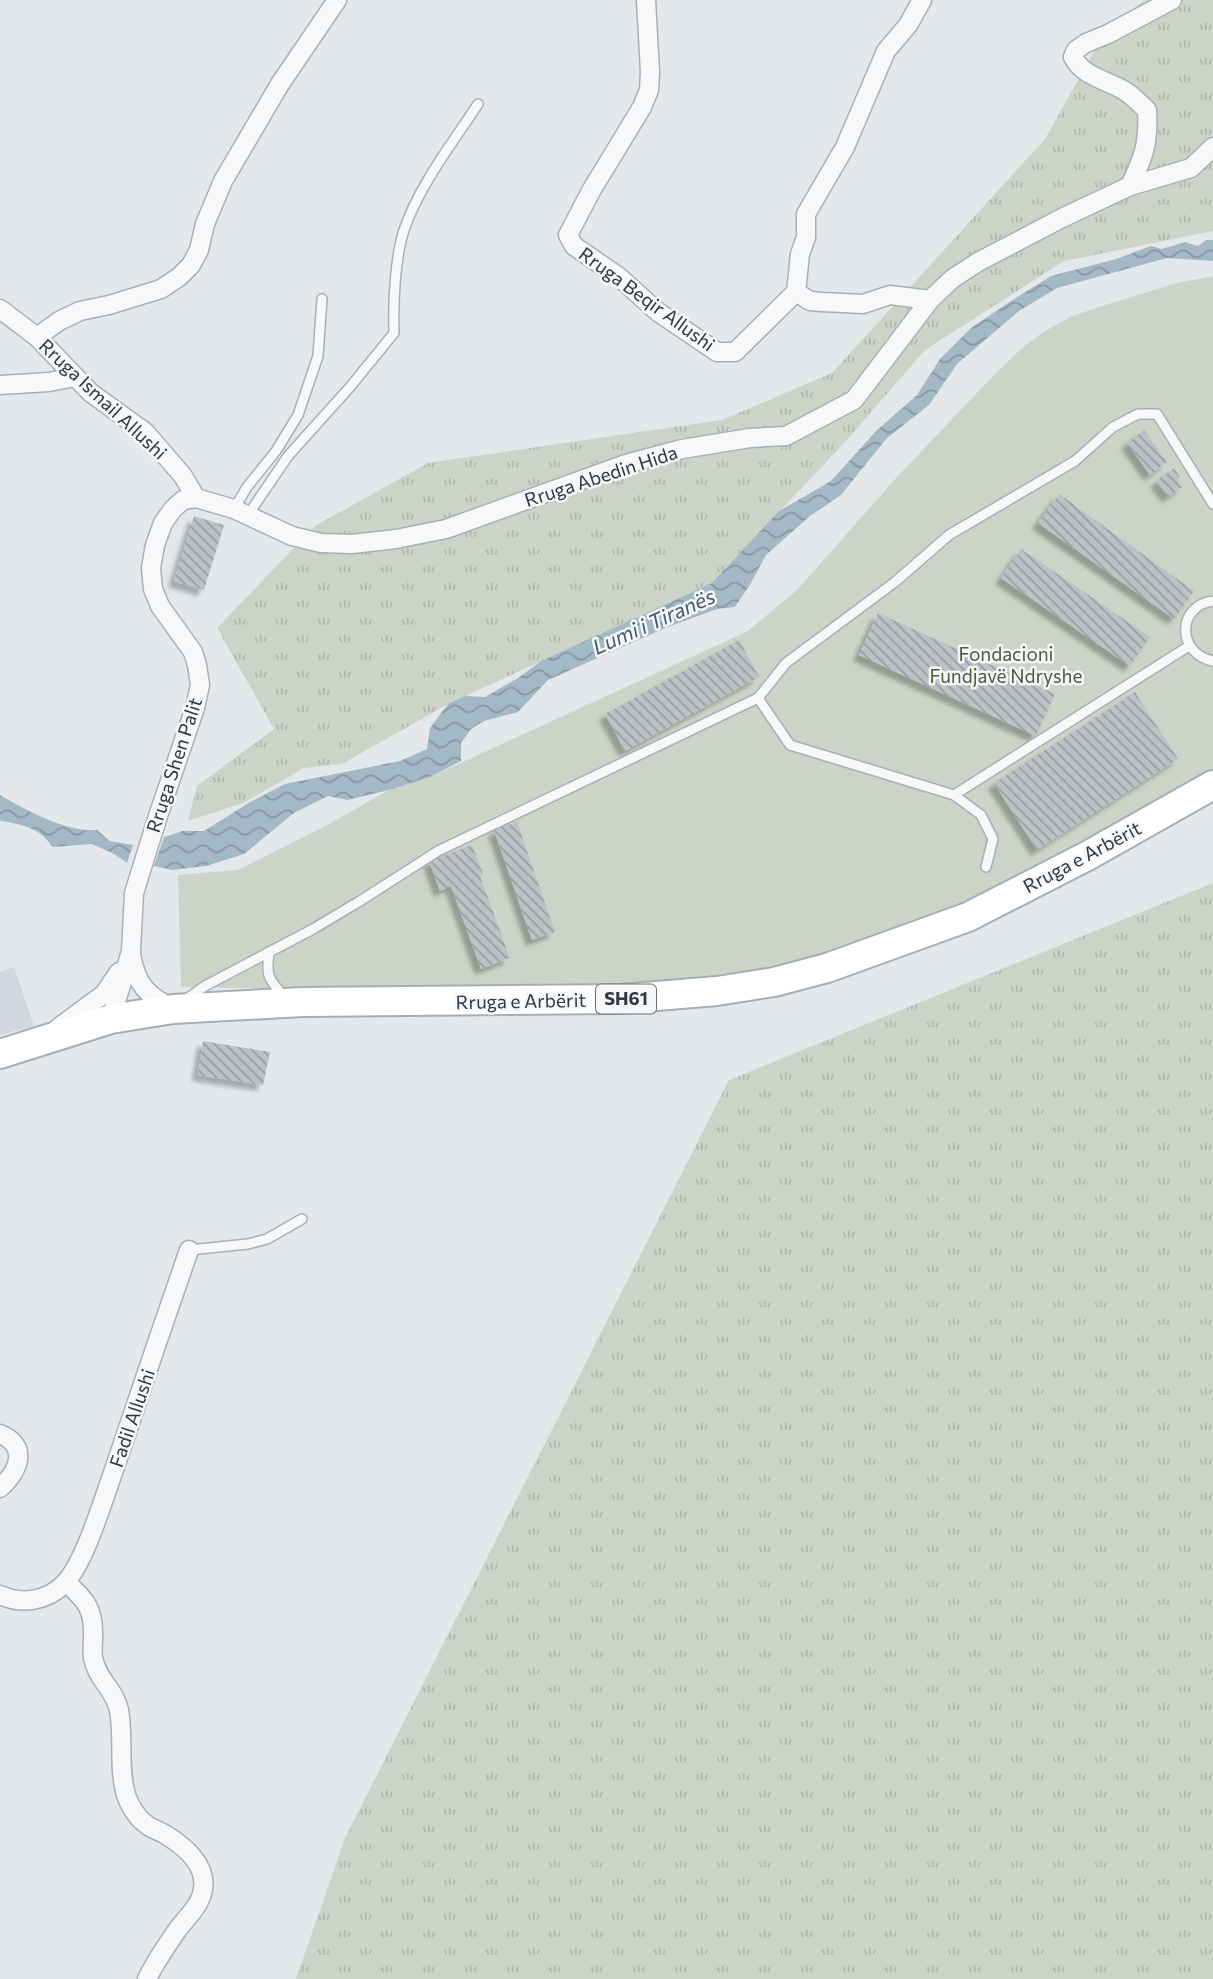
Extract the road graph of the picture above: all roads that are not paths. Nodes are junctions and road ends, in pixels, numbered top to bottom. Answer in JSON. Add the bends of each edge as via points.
{"nodes":[{"id":1,"x":337,"y":0,"type":"edge"},
{"id":2,"x":646,"y":0,"type":"edge"},
{"id":3,"x":922,"y":0,"type":"edge"},
{"id":4,"x":1172,"y":0,"type":"edge"},
{"id":5,"x":478,"y":104,"type":"dead end"},
{"id":6,"x":1213,"y":148,"type":"edge"},
{"id":7,"x":1130,"y":186,"type":"junction"},
{"id":8,"x":796,"y":292,"type":"junction"},
{"id":9,"x":322,"y":299,"type":"dead end"},
{"id":10,"x":930,"y":300,"type":"junction"},
{"id":11,"x":0,"y":309,"type":"edge"},
{"id":12,"x":37,"y":337,"type":"junction"},
{"id":13,"x":75,"y":377,"type":"junction"},
{"id":14,"x":0,"y":385,"type":"edge"},
{"id":15,"x":196,"y":498,"type":"junction"},
{"id":16,"x":1213,"y":504,"type":"edge"},
{"id":17,"x":241,"y":512,"type":"junction"},
{"id":18,"x":1213,"y":601,"type":"edge"},
{"id":19,"x":1189,"y":646,"type":"junction"},
{"id":20,"x":1213,"y":661,"type":"edge"},
{"id":21,"x":758,"y":698,"type":"junction"},
{"id":22,"x":1213,"y":785,"type":"edge"},
{"id":23,"x":954,"y":795,"type":"junction"},
{"id":24,"x":986,"y":866,"type":"dead end"},
{"id":25,"x":131,"y":951,"type":"junction"},
{"id":26,"x":269,"y":952,"type":"junction"},
{"id":27,"x":290,"y":1003,"type":"junction"},
{"id":28,"x":173,"y":1009,"type":"junction"},
{"id":29,"x":111,"y":1019,"type":"junction"},
{"id":30,"x":36,"y":1043,"type":"junction"},
{"id":31,"x":0,"y":1054,"type":"edge"},
{"id":32,"x":302,"y":1219,"type":"dead end"},
{"id":33,"x":189,"y":1250,"type":"joint"},
{"id":34,"x":0,"y":1434,"type":"edge"},
{"id":35,"x":0,"y":1488,"type":"edge"},
{"id":36,"x":66,"y":1582,"type":"junction"},
{"id":37,"x":0,"y":1595,"type":"edge"},
{"id":38,"x":147,"y":1979,"type":"edge"}],
"edges":[{"from":1,"to":12,"type":"street","via":[[223,181],[191,265],[161,289],[80,311]]},
{"from":2,"to":8,"type":"street","name":"Rruga Beqir Allushi","via":[[649,90],[568,235],[574,246],[716,352],[735,352]]},
{"from":3,"to":8,"type":"street","via":[[886,51],[845,147],[806,214]]},
{"from":4,"to":7,"type":"street","via":[[1086,43],[1073,57],[1085,71],[1125,91],[1147,110],[1144,155]]},
{"from":5,"to":17,"type":"lane","via":[[416,201],[403,233],[393,302],[394,333]]},
{"from":6,"to":7,"type":"street","name":"Rruga Abedin Hida","via":[[1191,168]]},
{"from":7,"to":10,"type":"street","name":"Rruga Abedin Hida","via":[[978,262]]},
{"from":8,"to":10,"type":"street","via":[[810,301],[863,303],[890,295]]},
{"from":9,"to":17,"type":"lane","via":[[318,356],[298,415],[247,486]]},
{"from":10,"to":17,"type":"street","name":"Rruga Abedin Hida","via":[[854,400],[786,436],[682,449],[626,464],[446,528],[396,539],[321,543],[292,536]]},
{"from":11,"to":12,"type":"street","name":"Rruga Ismail Allushi"},
{"from":12,"to":13,"type":"street","name":"Rruga Ismail Allushi"},
{"from":13,"to":14,"type":"street"},
{"from":13,"to":15,"type":"street","name":"Rruga Ismail Allushi","via":[[145,432]]},
{"from":15,"to":17,"type":"street","name":"Rruga Abedin Hida"},
{"from":15,"to":25,"type":"street","name":"Rruga Shen Palit","via":[[183,500],[163,523],[151,568],[160,606],[193,652],[200,685],[134,893]]},
{"from":16,"to":21,"type":"lane","via":[[1157,414],[1138,414],[1114,427],[1075,461],[949,535],[895,582],[786,663]]},
{"from":18,"to":19,"type":"lane","via":[[1200,605],[1188,618]]},
{"from":19,"to":20,"type":"lane"},
{"from":19,"to":23,"type":"lane"},
{"from":21,"to":23,"type":"lane","via":[[790,745]]},
{"from":21,"to":26,"type":"lane","via":[[438,851]]},
{"from":22,"to":27,"type":"main road","name":"Rruga e Arbërit","number":"SH61","via":[[968,917],[827,968],[774,982],[620,999]]},
{"from":23,"to":24,"type":"lane","via":[[981,815],[993,839]]},
{"from":25,"to":28,"type":"street","via":[[135,973],[148,995]]},
{"from":25,"to":29,"type":"street","name":"Rruga Shen Palit"},
{"from":25,"to":30,"type":"street","via":[[104,994]]},
{"from":26,"to":27,"type":"lane","via":[[271,981]]},
{"from":26,"to":28,"type":"lane"},
{"from":27,"to":28,"type":"main road","name":"Rruga e Arbërit","number":"SH61"},
{"from":28,"to":29,"type":"main road","name":"Rruga e Arbërit","number":"SH61"},
{"from":29,"to":30,"type":"main road","name":"Rruga e Arbërit","number":"SH61"},
{"from":30,"to":31,"type":"main road","name":"Rruga e Arbërit","number":"SH61"},
{"from":32,"to":33,"type":"lane","via":[[267,1239]]},
{"from":33,"to":36,"type":"street","name":"Fadil Allushi","via":[[102,1503]]},
{"from":34,"to":35,"type":"street","via":[[8,1437],[18,1454],[11,1478]]},
{"from":36,"to":37,"type":"street","via":[[43,1599]]},
{"from":36,"to":38,"type":"street","via":[[93,1616],[93,1656],[119,1711],[122,1779],[130,1807],[146,1825],[186,1849],[202,1874],[204,1888],[197,1905]]}]}
